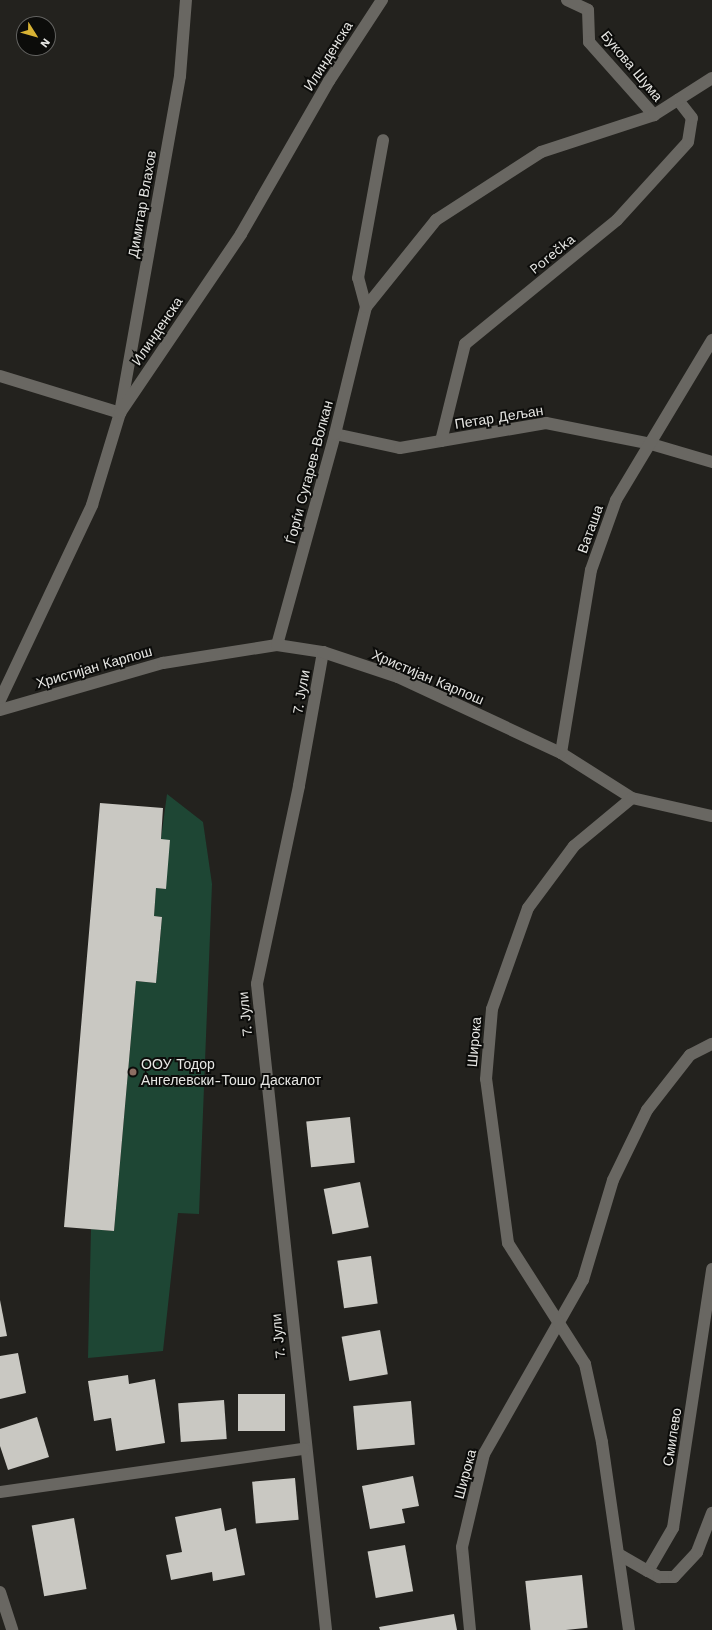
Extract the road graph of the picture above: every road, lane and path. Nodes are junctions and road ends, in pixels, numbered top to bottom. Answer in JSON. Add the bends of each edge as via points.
{"nodes":[{"id":1,"x":186,"y":0,"type":"edge"},
{"id":2,"x":382,"y":0,"type":"edge"},
{"id":3,"x":567,"y":0,"type":"edge"},
{"id":4,"x":712,"y":78,"type":"edge"},
{"id":5,"x":678,"y":100,"type":"junction"},
{"id":6,"x":654,"y":115,"type":"junction"},
{"id":7,"x":383,"y":140,"type":"dead end"},
{"id":8,"x":366,"y":307,"type":"junction"},
{"id":9,"x":712,"y":340,"type":"edge"},
{"id":10,"x":0,"y":376,"type":"edge"},
{"id":11,"x":120,"y":413,"type":"junction"},
{"id":12,"x":336,"y":434,"type":"junction"},
{"id":13,"x":441,"y":441,"type":"junction"},
{"id":14,"x":652,"y":444,"type":"junction"},
{"id":15,"x":712,"y":462,"type":"edge"},
{"id":16,"x":277,"y":645,"type":"junction"},
{"id":17,"x":323,"y":652,"type":"junction"},
{"id":18,"x":0,"y":700,"type":"edge"},
{"id":19,"x":0,"y":710,"type":"edge"},
{"id":20,"x":561,"y":753,"type":"junction"},
{"id":21,"x":632,"y":798,"type":"junction"},
{"id":22,"x":712,"y":816,"type":"edge"},
{"id":23,"x":712,"y":1044,"type":"edge"},
{"id":24,"x":712,"y":1269,"type":"edge"},
{"id":25,"x":559,"y":1319,"type":"junction"},
{"id":26,"x":304,"y":1449,"type":"junction"},
{"id":27,"x":0,"y":1492,"type":"edge"},
{"id":28,"x":712,"y":1513,"type":"edge"},
{"id":29,"x":620,"y":1555,"type":"junction"},
{"id":30,"x":648,"y":1571,"type":"junction"},
{"id":31,"x":0,"y":1592,"type":"edge"},
{"id":32,"x":12,"y":1630,"type":"edge"},
{"id":33,"x":326,"y":1630,"type":"edge"},
{"id":34,"x":470,"y":1630,"type":"edge"},
{"id":35,"x":629,"y":1630,"type":"edge"}],
"edges":[{"from":1,"to":11,"type":"street","name":"Димитар Влахов","via":[[180,76]]},
{"from":2,"to":11,"type":"street","name":"Илинденска","via":[[329,81],[241,234]]},
{"from":3,"to":6,"type":"street","name":"Букова Шума","via":[[588,10],[589,42]]},
{"from":4,"to":5,"type":"street","name":"Ѓорѓи Сугарев-Волкан"},
{"from":5,"to":6,"type":"street","name":"Ѓорѓи Сугарев-Волкан"},
{"from":5,"to":13,"type":"street","name":"Porečka","via":[[692,118],[688,142],[617,220],[465,344]]},
{"from":6,"to":8,"type":"street","name":"Ѓорѓи Сугарев-Волкан","via":[[541,152],[436,220]]},
{"from":7,"to":8,"type":"street","name":"Ѓорѓи Сугарев-Волкан","via":[[358,278]]},
{"from":8,"to":12,"type":"street","name":"Ѓорѓи Сугарев-Волкан"},
{"from":9,"to":14,"type":"street","name":"Ваташа","via":[[686,380]]},
{"from":10,"to":11,"type":"street"},
{"from":11,"to":18,"type":"street","name":"Илинденска","via":[[92,506]]},
{"from":12,"to":13,"type":"street","name":"Петар Дељан","via":[[400,448]]},
{"from":12,"to":16,"type":"street","name":"Ѓорѓи Сугарев-Волкан"},
{"from":13,"to":14,"type":"street","name":"Петар Дељан","via":[[546,423]]},
{"from":14,"to":15,"type":"street","name":"Петар Дељан"},
{"from":14,"to":20,"type":"street","name":"Ваташа","via":[[616,500],[591,570]]},
{"from":16,"to":17,"type":"street","name":"Христијан Карпош"},
{"from":16,"to":19,"type":"street","name":"Христијан Карпош","via":[[163,663]]},
{"from":17,"to":20,"type":"street","name":"Христијан Карпош","via":[[398,677]]},
{"from":17,"to":26,"type":"street","name":"7. Јули","via":[[299,786],[257,984]]},
{"from":20,"to":21,"type":"street","name":"Христијан Карпош"},
{"from":21,"to":22,"type":"street","name":"Христијан Карпош"},
{"from":21,"to":25,"type":"street","name":"Широка","via":[[574,846],[528,908],[492,1009],[486,1079],[508,1243],[531,1283]]},
{"from":23,"to":25,"type":"street","via":[[690,1055],[647,1110],[613,1180],[583,1280]]},
{"from":24,"to":30,"type":"street","name":"Смилево","via":[[673,1528]]},
{"from":25,"to":29,"type":"street","name":"Широка","via":[[585,1364],[602,1442]]},
{"from":25,"to":34,"type":"street","name":"Широка","via":[[484,1454],[462,1547]]},
{"from":26,"to":27,"type":"street"},
{"from":26,"to":33,"type":"street","name":"7. Јули"},
{"from":28,"to":30,"type":"street","via":[[696,1552],[674,1576],[658,1577]]},
{"from":29,"to":30,"type":"street"},
{"from":29,"to":35,"type":"street","name":"Широка"},
{"from":31,"to":32,"type":"street"}]}
